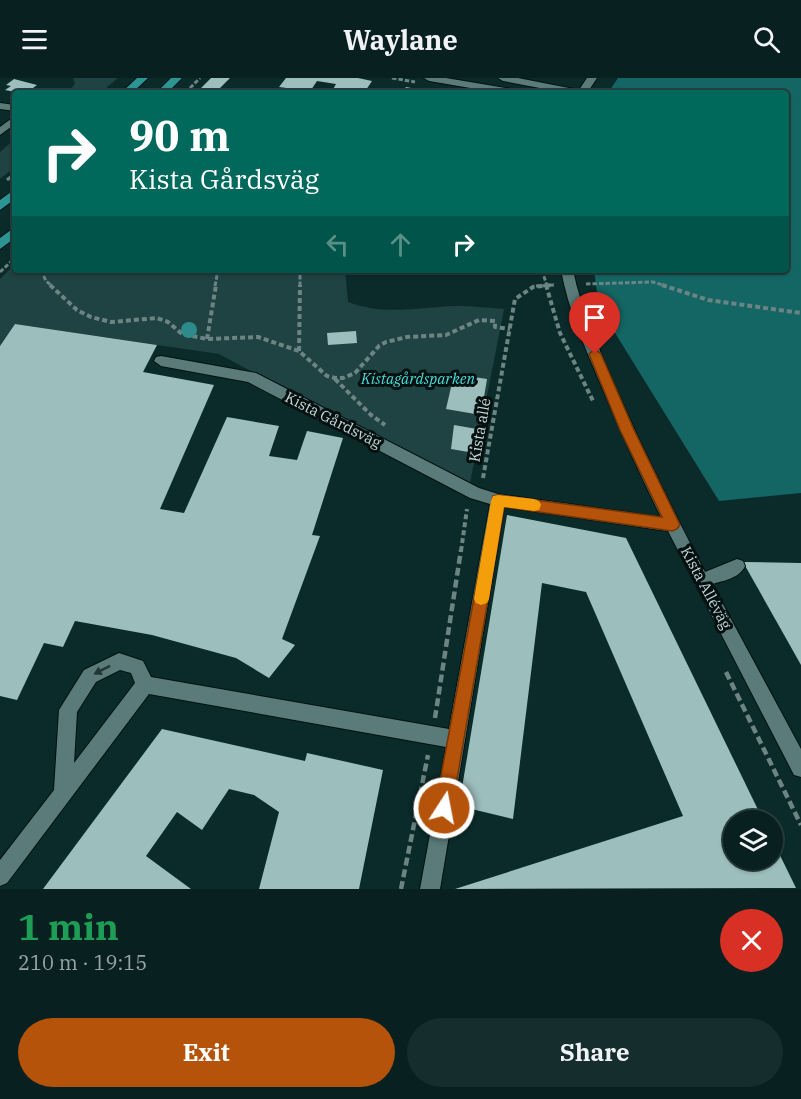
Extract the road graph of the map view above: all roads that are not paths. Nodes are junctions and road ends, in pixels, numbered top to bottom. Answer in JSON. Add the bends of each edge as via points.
{"nodes":[{"id":1,"x":143,"y":78,"type":"edge"},
{"id":2,"x":177,"y":78,"type":"edge"},
{"id":3,"x":429,"y":78,"type":"edge"},
{"id":4,"x":502,"y":78,"type":"edge"},
{"id":5,"x":129,"y":90,"type":"edge"},
{"id":6,"x":165,"y":90,"type":"edge"},
{"id":7,"x":499,"y":90,"type":"edge"},
{"id":8,"x":566,"y":90,"type":"edge"},
{"id":9,"x":12,"y":122,"type":"edge"},
{"id":10,"x":0,"y":132,"type":"edge"},
{"id":11,"x":12,"y":196,"type":"edge"},
{"id":12,"x":0,"y":206,"type":"edge"},
{"id":13,"x":12,"y":234,"type":"edge"},
{"id":14,"x":0,"y":245,"type":"edge"},
{"id":15,"x":568,"y":277,"type":"edge"},
{"id":16,"x":161,"y":361,"type":"dead end"},
{"id":17,"x":498,"y":501,"type":"junction"},
{"id":18,"x":672,"y":525,"type":"junction"},
{"id":19,"x":736,"y":567,"type":"dead end"},
{"id":20,"x":701,"y":580,"type":"junction"},
{"id":21,"x":146,"y":686,"type":"junction"},
{"id":22,"x":457,"y":740,"type":"junction"},
{"id":23,"x":801,"y":768,"type":"edge"},
{"id":24,"x":63,"y":793,"type":"junction"},
{"id":25,"x":0,"y":876,"type":"edge"},
{"id":26,"x":430,"y":889,"type":"edge"}],
"edges":[{"from":1,"to":5,"type":"main road"},
{"from":2,"to":6,"type":"main road"},
{"from":3,"to":7,"type":"street"},
{"from":4,"to":8,"type":"street"},
{"from":9,"to":10,"type":"street"},
{"from":11,"to":12,"type":"main road"},
{"from":13,"to":14,"type":"main road"},
{"from":15,"to":18,"type":"street","name":"Kista Alléväg","via":[[579,316]]},
{"from":16,"to":17,"type":"street","name":"Kista Gårdsväg","via":[[251,377],[475,493]]},
{"from":17,"to":18,"type":"street","name":"Kista Gårdsväg"},
{"from":17,"to":22,"type":"street"},
{"from":18,"to":20,"type":"street","name":"Kista Alléväg"},
{"from":19,"to":20,"type":"street"},
{"from":20,"to":23,"type":"street","name":"Kista Alléväg"},
{"from":21,"to":22,"type":"street"},
{"from":21,"to":24,"type":"street"},
{"from":21,"to":24,"type":"street","one_way":true,"via":[[136,666],[119,661],[90,676],[68,710]]},
{"from":22,"to":26,"type":"street"},
{"from":24,"to":25,"type":"street"}]}
